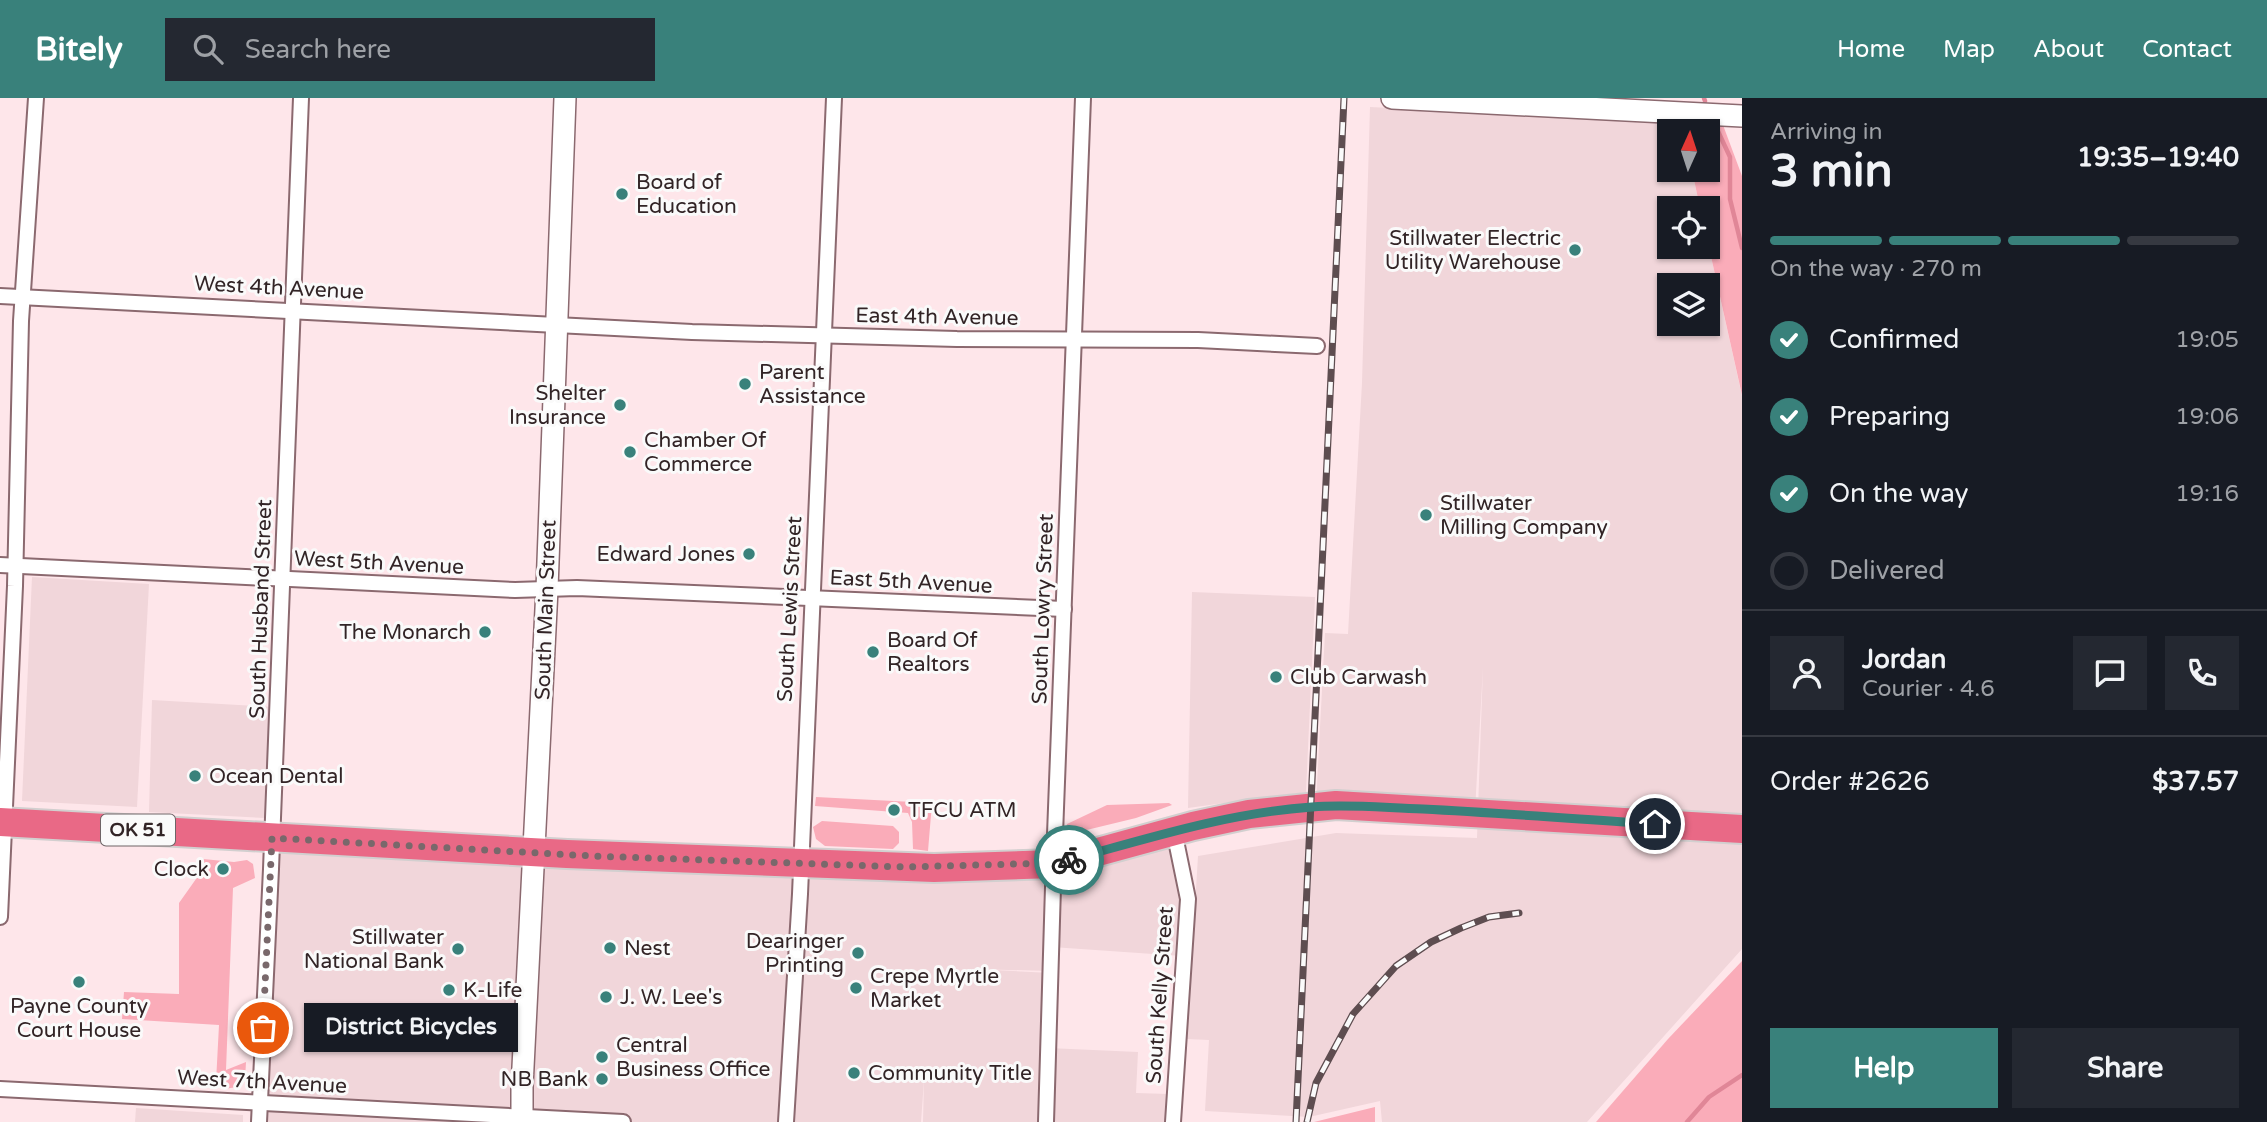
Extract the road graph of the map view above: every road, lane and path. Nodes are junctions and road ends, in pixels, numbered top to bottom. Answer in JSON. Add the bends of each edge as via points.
{"nodes":[{"id":1,"x":36,"y":98,"type":"edge"},
{"id":2,"x":301,"y":98,"type":"edge"},
{"id":3,"x":565,"y":98,"type":"edge"},
{"id":4,"x":834,"y":98,"type":"edge"},
{"id":5,"x":1083,"y":98,"type":"edge"},
{"id":6,"x":1392,"y":98,"type":"edge"},
{"id":7,"x":1742,"y":116,"type":"edge"},
{"id":8,"x":0,"y":296,"type":"edge"},
{"id":9,"x":22,"y":297,"type":"junction"},
{"id":10,"x":294,"y":310,"type":"junction"},
{"id":11,"x":556,"y":323,"type":"junction"},
{"id":12,"x":824,"y":336,"type":"junction"},
{"id":13,"x":1073,"y":340,"type":"junction"},
{"id":14,"x":1317,"y":346,"type":"dead end"},
{"id":15,"x":8,"y":565,"type":"edge"},
{"id":16,"x":283,"y":579,"type":"junction"},
{"id":17,"x":547,"y":589,"type":"junction"},
{"id":18,"x":811,"y":598,"type":"junction"},
{"id":19,"x":1064,"y":610,"type":"junction"},
{"id":20,"x":2,"y":823,"type":"edge"},
{"id":21,"x":1742,"y":829,"type":"edge"},
{"id":22,"x":1174,"y":831,"type":"junction"},
{"id":23,"x":272,"y":838,"type":"junction"},
{"id":24,"x":535,"y":852,"type":"junction"},
{"id":25,"x":801,"y":863,"type":"junction"},
{"id":26,"x":1054,"y":863,"type":"junction"},
{"id":27,"x":0,"y":917,"type":"edge"},
{"id":28,"x":0,"y":1089,"type":"edge"},
{"id":29,"x":259,"y":1102,"type":"junction"},
{"id":30,"x":522,"y":1119,"type":"edge"},
{"id":31,"x":258,"y":1122,"type":"edge"},
{"id":32,"x":623,"y":1122,"type":"edge"},
{"id":33,"x":786,"y":1122,"type":"edge"},
{"id":34,"x":1046,"y":1122,"type":"edge"},
{"id":35,"x":1172,"y":1122,"type":"edge"}],
"edges":[{"from":1,"to":9,"type":"street"},
{"from":2,"to":10,"type":"street","name":"South Husband Street"},
{"from":3,"to":11,"type":"main road","name":"South Main Street"},
{"from":4,"to":12,"type":"street","name":"South Lewis Street"},
{"from":5,"to":13,"type":"street","name":"South Lowry Street"},
{"from":6,"to":7,"type":"main road"},
{"from":8,"to":9,"type":"street","name":"West 4th Avenue"},
{"from":9,"to":10,"type":"street","name":"West 4th Avenue"},
{"from":9,"to":15,"type":"street"},
{"from":10,"to":11,"type":"street","name":"West 4th Avenue"},
{"from":10,"to":16,"type":"street","name":"South Husband Street"},
{"from":11,"to":12,"type":"street","name":"East 4th Avenue"},
{"from":11,"to":17,"type":"main road","name":"South Main Street"},
{"from":12,"to":13,"type":"street","name":"East 4th Avenue"},
{"from":12,"to":18,"type":"street","name":"South Lewis Street"},
{"from":13,"to":14,"type":"street","name":"East 4th Avenue"},
{"from":13,"to":19,"type":"street","name":"South Lowry Street"},
{"from":15,"to":16,"type":"street","name":"West 5th Avenue"},
{"from":15,"to":20,"type":"street"},
{"from":16,"to":17,"type":"street","name":"West 5th Avenue"},
{"from":16,"to":23,"type":"street","name":"South Husband Street"},
{"from":17,"to":18,"type":"street","name":"East 5th Avenue"},
{"from":17,"to":24,"type":"main road","name":"South Main Street"},
{"from":18,"to":19,"type":"street","name":"East 5th Avenue"},
{"from":18,"to":25,"type":"street","name":"South Lewis Street"},
{"from":19,"to":26,"type":"street","name":"South Lowry Street"},
{"from":20,"to":23,"type":"highway","number":"OK 51"},
{"from":20,"to":27,"type":"street"},
{"from":21,"to":22,"type":"highway","number":"OK 51","via":[[1336,805],[1249,814]]},
{"from":22,"to":26,"type":"highway","number":"OK 51"},
{"from":22,"to":35,"type":"street","name":"South Kelly Street","via":[[1188,899]]},
{"from":23,"to":24,"type":"highway","number":"OK 51"},
{"from":23,"to":29,"type":"street","name":"South Husband Street"},
{"from":24,"to":25,"type":"highway","number":"OK 51"},
{"from":24,"to":30,"type":"main road","name":"South Main Street"},
{"from":25,"to":26,"type":"highway","number":"OK 51","via":[[934,868]]},
{"from":25,"to":33,"type":"street","name":"South Lewis Street"},
{"from":26,"to":34,"type":"street","name":"South Lowry Street"},
{"from":28,"to":29,"type":"street","name":"West 7th Avenue"},
{"from":29,"to":30,"type":"street","name":"West 7th Avenue"},
{"from":29,"to":31,"type":"street","name":"South Husband Street"},
{"from":30,"to":32,"type":"street","name":"West 7th Avenue"}]}
